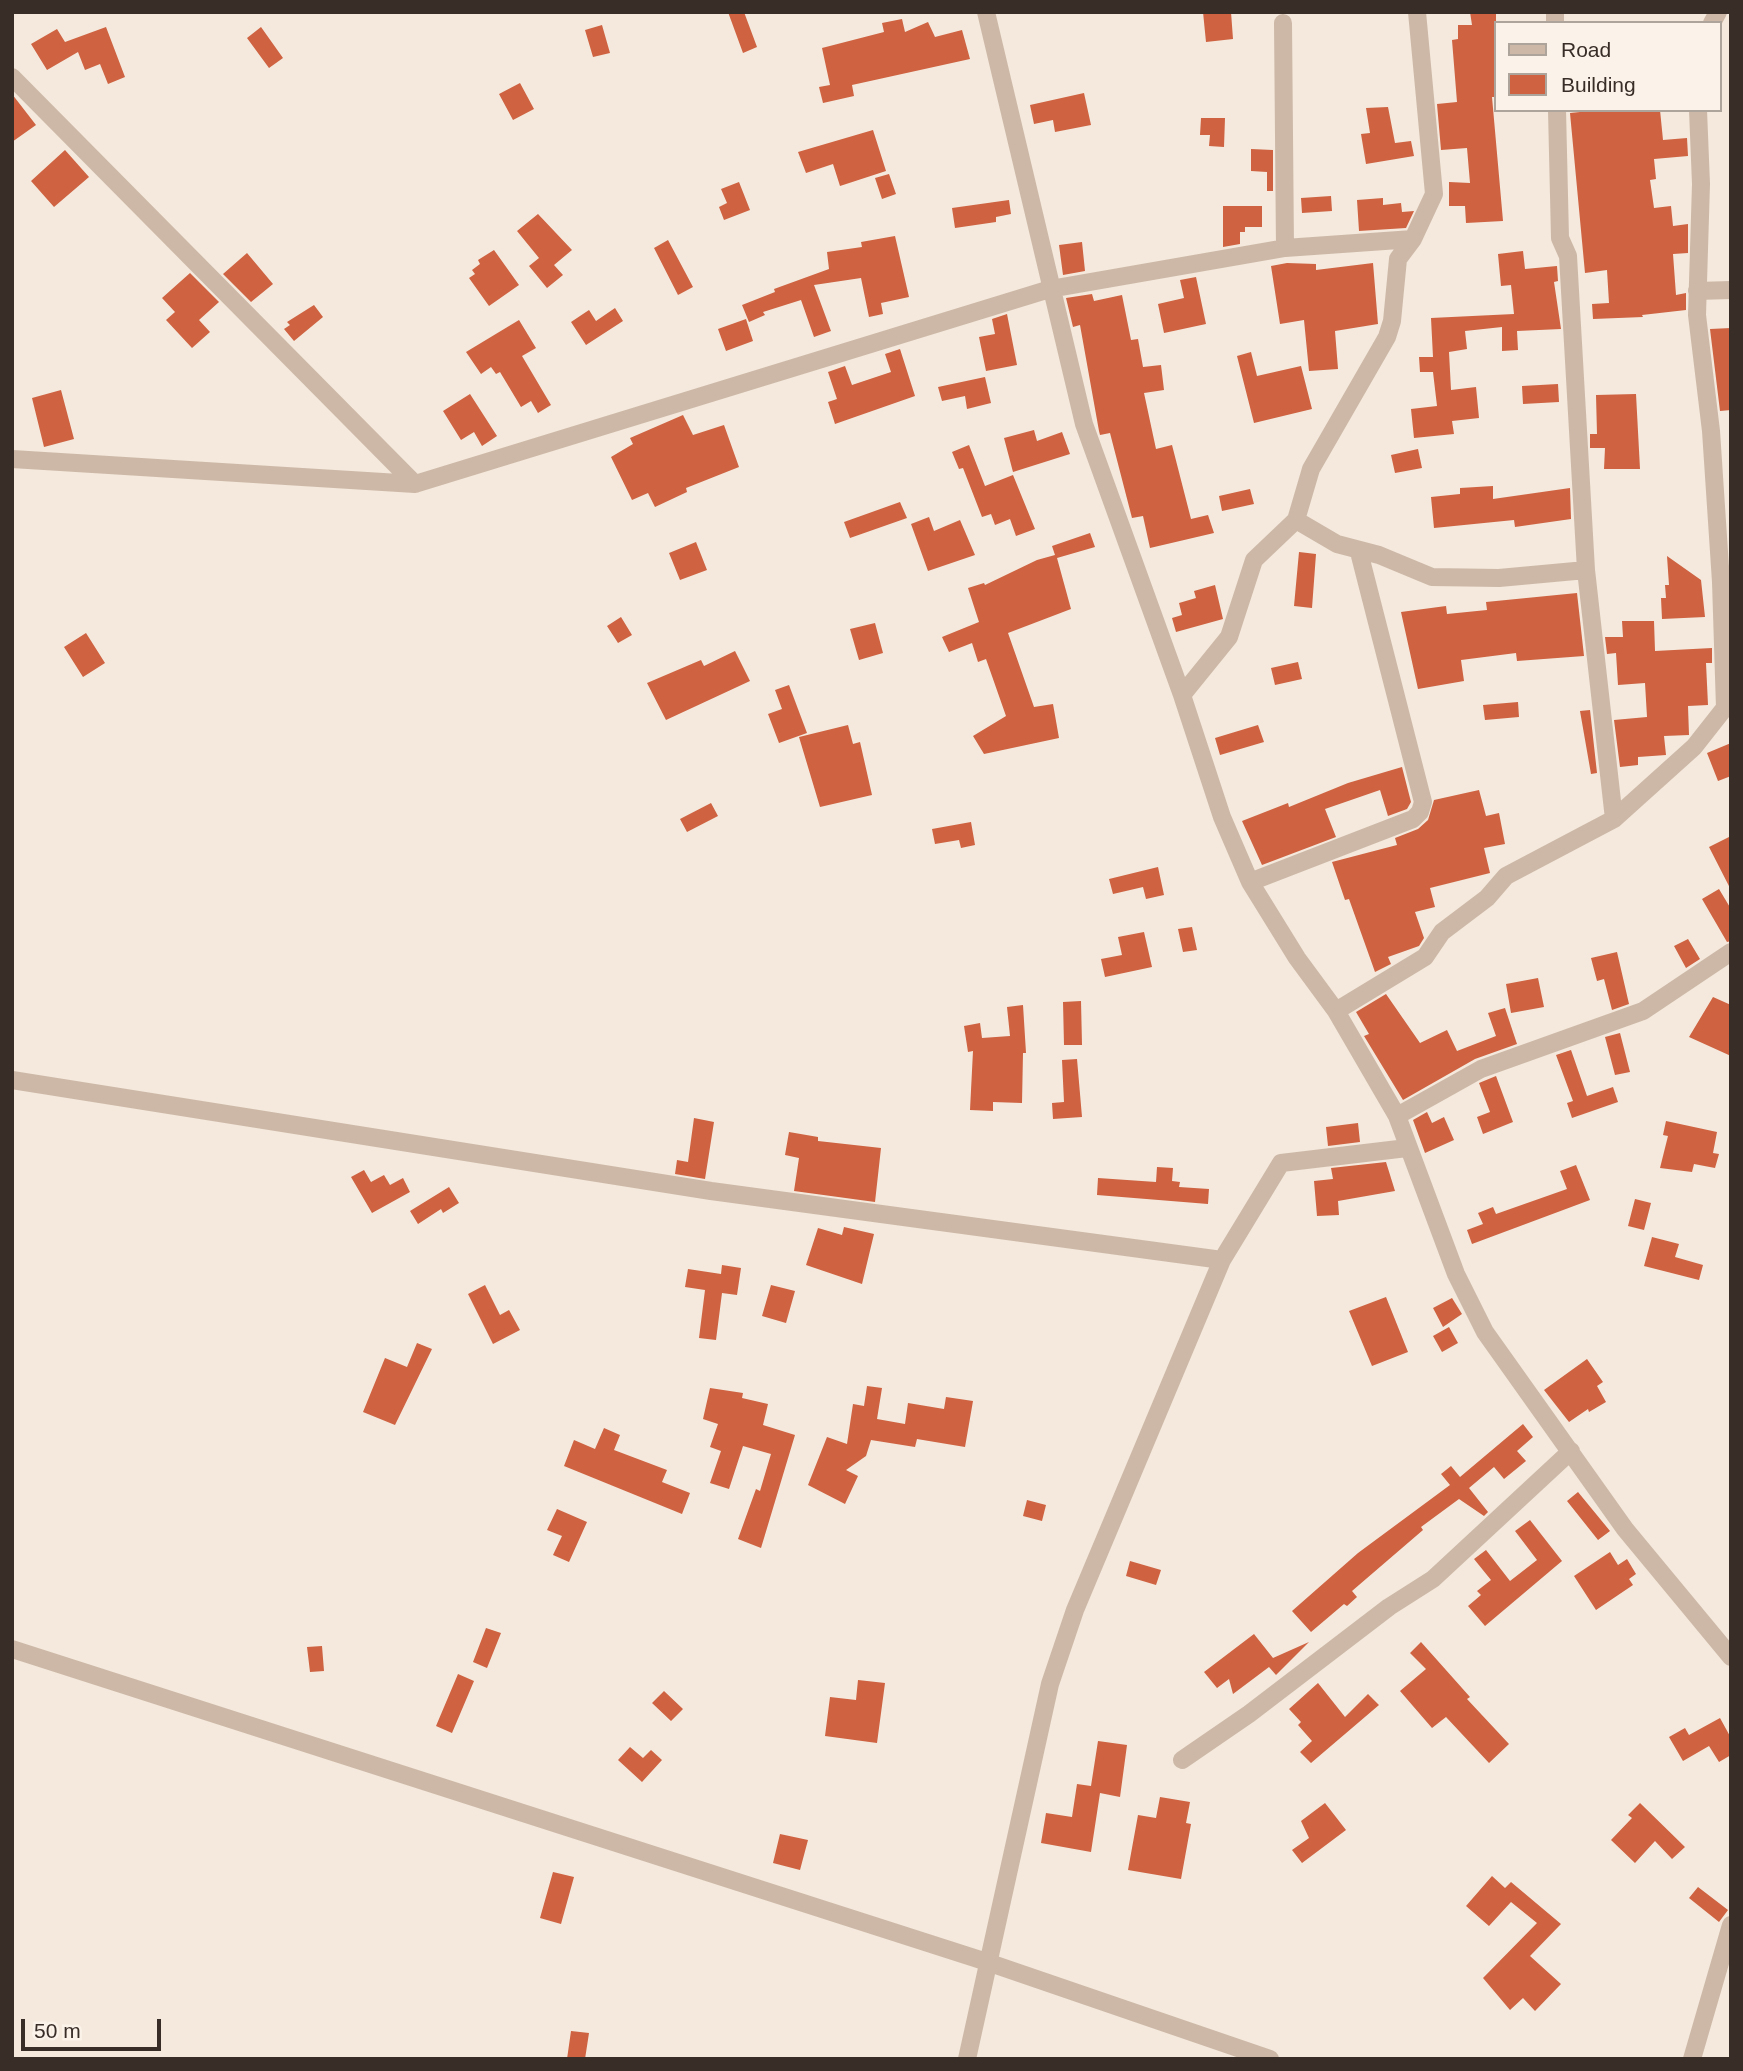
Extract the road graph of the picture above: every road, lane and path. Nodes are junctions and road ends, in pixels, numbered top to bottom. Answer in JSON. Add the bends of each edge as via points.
{"nodes":[{"id":1,"x":986,"y":12,"type":"edge"},
{"id":2,"x":1417,"y":12,"type":"edge"},
{"id":3,"x":1283,"y":23,"type":"dead end"},
{"id":4,"x":12,"y":77,"type":"edge"},
{"id":5,"x":1557,"y":112,"type":"edge"},
{"id":6,"x":1698,"y":112,"type":"edge"},
{"id":7,"x":1413,"y":239,"type":"junction"},
{"id":8,"x":1285,"y":248,"type":"junction"},
{"id":9,"x":1050,"y":289,"type":"junction"},
{"id":10,"x":1731,"y":290,"type":"edge"},
{"id":11,"x":1697,"y":291,"type":"junction"},
{"id":12,"x":12,"y":459,"type":"edge"},
{"id":13,"x":415,"y":484,"type":"junction"},
{"id":14,"x":1296,"y":520,"type":"junction"},
{"id":15,"x":1359,"y":552,"type":"junction"},
{"id":16,"x":1586,"y":570,"type":"junction"},
{"id":17,"x":1182,"y":695,"type":"junction"},
{"id":18,"x":1728,"y":704,"type":"edge"},
{"id":19,"x":1614,"y":819,"type":"junction"},
{"id":20,"x":1251,"y":882,"type":"junction"},
{"id":21,"x":1731,"y":952,"type":"edge"},
{"id":22,"x":1336,"y":1011,"type":"junction"},
{"id":23,"x":12,"y":1080,"type":"edge"},
{"id":24,"x":1397,"y":1115,"type":"junction"},
{"id":25,"x":1407,"y":1148,"type":"junction"},
{"id":26,"x":1222,"y":1260,"type":"junction"},
{"id":27,"x":1572,"y":1451,"type":"junction"},
{"id":28,"x":12,"y":1649,"type":"edge"},
{"id":29,"x":1731,"y":1657,"type":"edge"},
{"id":30,"x":1182,"y":1760,"type":"dead end"},
{"id":31,"x":1731,"y":1924,"type":"edge"},
{"id":32,"x":987,"y":1962,"type":"junction"},
{"id":33,"x":967,"y":2059,"type":"edge"},
{"id":34,"x":1270,"y":2059,"type":"edge"},
{"id":35,"x":1692,"y":2059,"type":"edge"}],
"edges":[{"from":1,"to":9,"type":"street"},
{"from":2,"to":7,"type":"street","via":[[1434,194]]},
{"from":3,"to":8,"type":"street"},
{"from":4,"to":13,"type":"street"},
{"from":5,"to":16,"type":"street","via":[[1560,238],[1568,256]]},
{"from":6,"to":11,"type":"street"},
{"from":7,"to":8,"type":"street"},
{"from":7,"to":14,"type":"street","via":[[1398,259],[1387,337],[1311,469]]},
{"from":8,"to":9,"type":"street"},
{"from":9,"to":13,"type":"street"},
{"from":9,"to":17,"type":"street","via":[[1084,424]]},
{"from":10,"to":11,"type":"street"},
{"from":11,"to":18,"type":"street"},
{"from":12,"to":13,"type":"street"},
{"from":14,"to":15,"type":"street"},
{"from":14,"to":17,"type":"street","via":[[1254,560],[1230,637]]},
{"from":15,"to":16,"type":"street","via":[[1432,577],[1499,578]]},
{"from":15,"to":20,"type":"street","via":[[1423,802],[1420,813]]},
{"from":16,"to":19,"type":"street"},
{"from":17,"to":20,"type":"street","via":[[1222,817]]},
{"from":18,"to":19,"type":"street","via":[[1694,747]]},
{"from":19,"to":22,"type":"street","via":[[1506,876],[1487,898],[1442,932],[1425,957]]},
{"from":20,"to":22,"type":"street"},
{"from":21,"to":24,"type":"street","via":[[1643,1011],[1481,1069]]},
{"from":22,"to":24,"type":"street"},
{"from":23,"to":26,"type":"street","via":[[711,1191]]},
{"from":24,"to":25,"type":"street"},
{"from":25,"to":26,"type":"street","via":[[1281,1163]]},
{"from":25,"to":27,"type":"street","via":[[1456,1274],[1485,1332],[1515,1379]]},
{"from":26,"to":32,"type":"street","via":[[1075,1611],[1050,1684]]},
{"from":27,"to":29,"type":"street","via":[[1625,1529]]},
{"from":27,"to":30,"type":"street","via":[[1433,1579]]},
{"from":28,"to":32,"type":"street"},
{"from":31,"to":35,"type":"street"},
{"from":32,"to":33,"type":"street"},
{"from":32,"to":34,"type":"street"}]}
